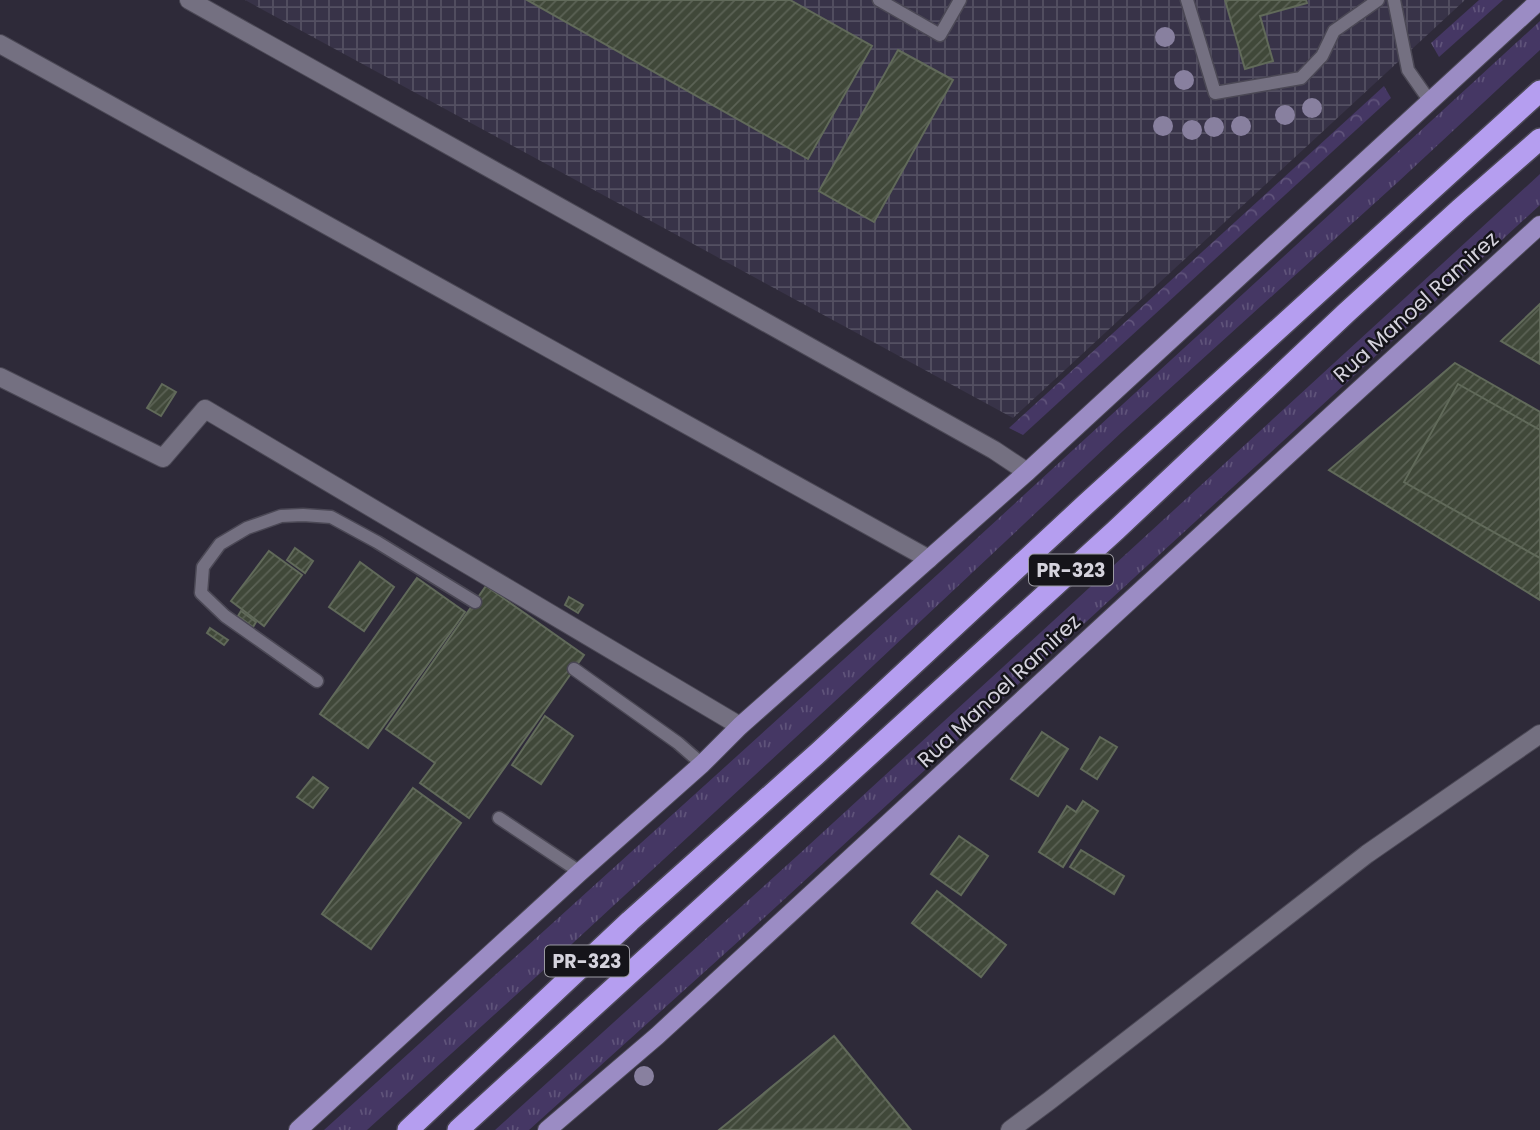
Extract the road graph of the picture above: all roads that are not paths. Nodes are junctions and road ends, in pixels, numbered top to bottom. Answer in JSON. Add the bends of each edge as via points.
{"nodes":[{"id":1,"x":189,"y":0,"type":"edge"},
{"id":2,"x":879,"y":0,"type":"edge"},
{"id":3,"x":960,"y":0,"type":"edge"},
{"id":4,"x":1187,"y":0,"type":"edge"},
{"id":5,"x":1378,"y":0,"type":"edge"},
{"id":6,"x":1394,"y":0,"type":"edge"},
{"id":7,"x":1540,"y":0,"type":"edge"},
{"id":8,"x":0,"y":44,"type":"edge"},
{"id":9,"x":1540,"y":90,"type":"edge"},
{"id":10,"x":1429,"y":100,"type":"junction"},
{"id":11,"x":1540,"y":139,"type":"edge"},
{"id":12,"x":1540,"y":225,"type":"edge"},
{"id":13,"x":0,"y":377,"type":"edge"},
{"id":14,"x":1027,"y":472,"type":"junction"},
{"id":15,"x":929,"y":559,"type":"junction"},
{"id":16,"x":475,"y":602,"type":"dead end"},
{"id":17,"x":573,"y":669,"type":"dead end"},
{"id":18,"x":317,"y":681,"type":"dead end"},
{"id":19,"x":740,"y":726,"type":"junction"},
{"id":20,"x":1540,"y":734,"type":"edge"},
{"id":21,"x":702,"y":764,"type":"junction"},
{"id":22,"x":499,"y":818,"type":"dead end"},
{"id":23,"x":580,"y":872,"type":"junction"},
{"id":24,"x":298,"y":1130,"type":"edge"},
{"id":25,"x":408,"y":1130,"type":"edge"},
{"id":26,"x":458,"y":1130,"type":"edge"},
{"id":27,"x":547,"y":1130,"type":"edge"},
{"id":28,"x":1010,"y":1130,"type":"edge"}],
"edges":[{"from":1,"to":14,"type":"street"},
{"from":2,"to":3,"type":"lane","via":[[940,34]]},
{"from":4,"to":5,"type":"lane","via":[[1215,93],[1301,78],[1322,55],[1334,31]]},
{"from":6,"to":10,"type":"lane","via":[[1408,70]]},
{"from":7,"to":10,"type":"main road"},
{"from":8,"to":15,"type":"street"},
{"from":9,"to":25,"type":"highway","number":"PR-323","via":[[629,921]]},
{"from":10,"to":14,"type":"main road"},
{"from":11,"to":26,"type":"highway","number":"PR-323"},
{"from":12,"to":27,"type":"main road","name":"Rua Manoel Ramirez","via":[[667,1027]]},
{"from":13,"to":19,"type":"street","via":[[163,458],[205,409]]},
{"from":14,"to":15,"type":"main road"},
{"from":15,"to":19,"type":"main road"},
{"from":16,"to":18,"type":"lane","via":[[331,517],[281,516],[247,528],[220,544],[202,567],[201,593],[225,616]]},
{"from":17,"to":21,"type":"lane"},
{"from":19,"to":21,"type":"main road"},
{"from":20,"to":28,"type":"street","via":[[1367,854]]},
{"from":21,"to":23,"type":"main road"},
{"from":22,"to":23,"type":"lane"},
{"from":23,"to":24,"type":"main road"}]}
